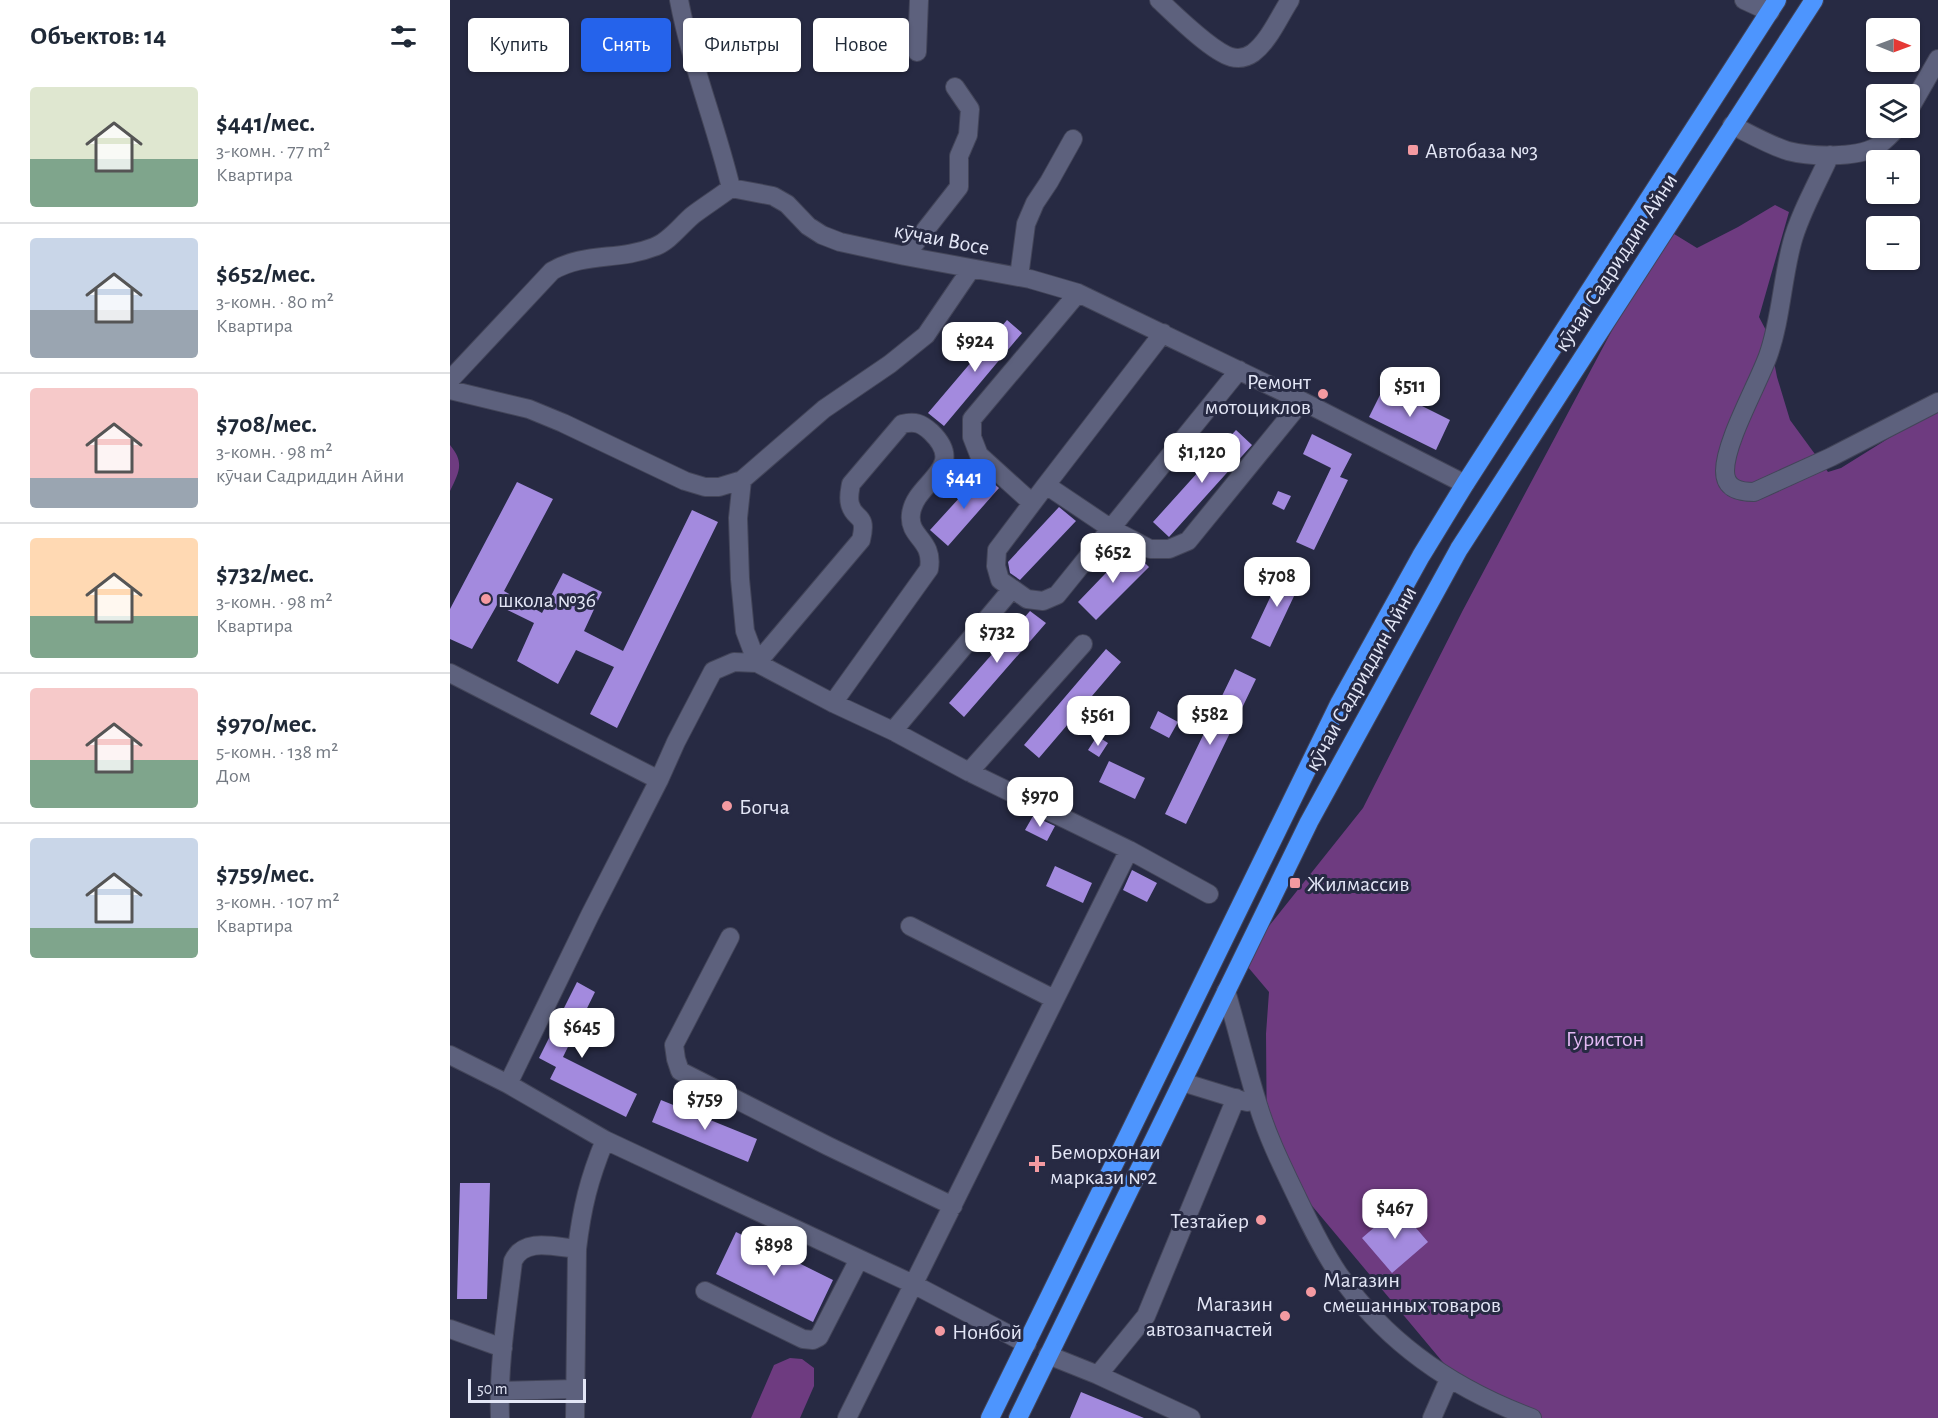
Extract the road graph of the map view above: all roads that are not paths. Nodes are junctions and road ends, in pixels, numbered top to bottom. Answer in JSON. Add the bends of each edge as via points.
{"nodes":[{"id":1,"x":679,"y":0,"type":"edge"},
{"id":2,"x":919,"y":0,"type":"edge"},
{"id":3,"x":1159,"y":0,"type":"edge"},
{"id":4,"x":1290,"y":0,"type":"edge"},
{"id":5,"x":1744,"y":0,"type":"edge"},
{"id":6,"x":1814,"y":0,"type":"edge"},
{"id":7,"x":1773,"y":6,"type":"edge"},
{"id":8,"x":917,"y":52,"type":"dead end"},
{"id":9,"x":1938,"y":59,"type":"edge"},
{"id":10,"x":955,"y":87,"type":"dead end"},
{"id":11,"x":1920,"y":90,"type":"edge"},
{"id":12,"x":1732,"y":126,"type":"junction"},
{"id":13,"x":1886,"y":138,"type":"edge"},
{"id":14,"x":1073,"y":140,"type":"dead end"},
{"id":15,"x":1830,"y":155,"type":"junction"},
{"id":16,"x":731,"y":188,"type":"junction"},
{"id":17,"x":905,"y":256,"type":"junction"},
{"id":18,"x":971,"y":269,"type":"junction"},
{"id":19,"x":1019,"y":277,"type":"junction"},
{"id":20,"x":1078,"y":293,"type":"junction"},
{"id":21,"x":1164,"y":333,"type":"junction"},
{"id":22,"x":1239,"y":370,"type":"junction"},
{"id":23,"x":450,"y":380,"type":"edge"},
{"id":24,"x":450,"y":390,"type":"edge"},
{"id":25,"x":1302,"y":401,"type":"junction"},
{"id":26,"x":1938,"y":402,"type":"edge"},
{"id":27,"x":742,"y":480,"type":"junction"},
{"id":28,"x":1465,"y":484,"type":"junction"},
{"id":29,"x":1046,"y":486,"type":"junction"},
{"id":30,"x":1032,"y":503,"type":"junction"},
{"id":31,"x":1110,"y":528,"type":"junction"},
{"id":32,"x":1012,"y":588,"type":"junction"},
{"id":33,"x":1083,"y":644,"type":"dead end"},
{"id":34,"x":757,"y":663,"type":"junction"},
{"id":35,"x":450,"y":673,"type":"edge"},
{"id":36,"x":833,"y":704,"type":"junction"},
{"id":37,"x":893,"y":731,"type":"junction"},
{"id":38,"x":969,"y":772,"type":"junction"},
{"id":39,"x":659,"y":780,"type":"junction"},
{"id":40,"x":1129,"y":850,"type":"junction"},
{"id":41,"x":1209,"y":894,"type":"dead end"},
{"id":42,"x":910,"y":926,"type":"dead end"},
{"id":43,"x":730,"y":937,"type":"dead end"},
{"id":44,"x":1226,"y":991,"type":"junction"},
{"id":45,"x":1054,"y":999,"type":"junction"},
{"id":46,"x":451,"y":1057,"type":"edge"},
{"id":47,"x":1182,"y":1082,"type":"junction"},
{"id":48,"x":508,"y":1084,"type":"junction"},
{"id":49,"x":1236,"y":1098,"type":"junction"},
{"id":50,"x":1258,"y":1106,"type":"junction"},
{"id":51,"x":605,"y":1140,"type":"junction"},
{"id":52,"x":953,"y":1206,"type":"junction"},
{"id":53,"x":577,"y":1249,"type":"junction"},
{"id":54,"x":859,"y":1259,"type":"junction"},
{"id":55,"x":912,"y":1284,"type":"junction"},
{"id":56,"x":705,"y":1291,"type":"dead end"},
{"id":57,"x":450,"y":1329,"type":"edge"},
{"id":58,"x":1027,"y":1344,"type":"junction"},
{"id":59,"x":503,"y":1348,"type":"junction"},
{"id":60,"x":1048,"y":1355,"type":"junction"},
{"id":61,"x":1098,"y":1375,"type":"junction"},
{"id":62,"x":1449,"y":1379,"type":"junction"},
{"id":63,"x":574,"y":1389,"type":"junction"},
{"id":64,"x":499,"y":1391,"type":"junction"},
{"id":65,"x":500,"y":1418,"type":"edge"},
{"id":66,"x":575,"y":1418,"type":"edge"},
{"id":67,"x":847,"y":1418,"type":"edge"},
{"id":68,"x":990,"y":1418,"type":"edge"},
{"id":69,"x":1018,"y":1418,"type":"edge"},
{"id":70,"x":1191,"y":1418,"type":"edge"},
{"id":71,"x":1432,"y":1418,"type":"edge"},
{"id":72,"x":1532,"y":1418,"type":"edge"}],
"edges":[{"from":1,"to":16,"type":"street","via":[[692,59]]},
{"from":2,"to":8,"type":"street"},
{"from":3,"to":4,"type":"street","via":[[1220,53],[1244,58],[1268,36]]},
{"from":5,"to":7,"type":"street"},
{"from":6,"to":12,"type":"highway","name":"кӯчаи Садриддин Айни"},
{"from":7,"to":28,"type":"highway","name":"кӯчаи Садриддин Айни"},
{"from":9,"to":11,"type":"street"},
{"from":10,"to":17,"type":"street","via":[[970,109],[968,135],[959,156],[959,187]]},
{"from":12,"to":15,"type":"street","via":[[1788,151]]},
{"from":12,"to":44,"type":"highway","name":"кӯчаи Садриддин Айни","via":[[1459,549],[1309,822]]},
{"from":13,"to":15,"type":"street","via":[[1863,152]]},
{"from":14,"to":19,"type":"street","via":[[1026,224]]},
{"from":15,"to":26,"type":"street","via":[[1793,240],[1768,356],[1728,453],[1725,473],[1729,484],[1741,492],[1754,492]]},
{"from":16,"to":17,"type":"street","name":"кӯчаи Восе","via":[[773,196],[787,204],[808,226],[831,238]]},
{"from":16,"to":23,"type":"street","via":[[658,246],[621,257],[566,262],[552,271]]},
{"from":17,"to":18,"type":"street","name":"кӯчаи Восе"},
{"from":18,"to":19,"type":"street","name":"кӯчаи Восе"},
{"from":18,"to":27,"type":"street","via":[[926,335],[824,409]]},
{"from":19,"to":20,"type":"street","name":"кӯчаи Восе"},
{"from":20,"to":21,"type":"street","name":"кӯчаи Восе"},
{"from":20,"to":30,"type":"street","via":[[972,419],[972,437],[979,455]]},
{"from":21,"to":22,"type":"street","name":"кӯчаи Восе"},
{"from":21,"to":29,"type":"street"},
{"from":22,"to":25,"type":"street","name":"кӯчаи Восе"},
{"from":22,"to":31,"type":"street"},
{"from":24,"to":27,"type":"street","via":[[529,409],[684,481],[712,487]]},
{"from":25,"to":28,"type":"street","name":"кӯчаи Восе"},
{"from":25,"to":31,"type":"street","via":[[1188,541],[1169,549],[1150,549]]},
{"from":27,"to":34,"type":"street","via":[[738,518],[740,579],[745,631]]},
{"from":28,"to":58,"type":"highway","name":"кӯчаи Садриддин Айни","via":[[1340,702]]},
{"from":29,"to":30,"type":"street"},
{"from":29,"to":31,"type":"street"},
{"from":30,"to":32,"type":"street","via":[[997,550],[1000,580]]},
{"from":31,"to":32,"type":"street","via":[[1057,595],[1043,601],[1027,599]]},
{"from":32,"to":37,"type":"street"},
{"from":33,"to":38,"type":"street"},
{"from":34,"to":36,"type":"street"},
{"from":34,"to":36,"type":"street","via":[[861,540],[861,518],[850,507],[851,484],[902,424],[921,423],[942,443],[945,455],[943,467],[914,503],[910,517],[931,557],[929,569]]},
{"from":34,"to":39,"type":"street","via":[[734,662],[713,671]]},
{"from":35,"to":39,"type":"street"},
{"from":36,"to":37,"type":"street"},
{"from":37,"to":38,"type":"street"},
{"from":38,"to":40,"type":"street"},
{"from":39,"to":48,"type":"street"},
{"from":40,"to":41,"type":"street"},
{"from":40,"to":45,"type":"street"},
{"from":42,"to":45,"type":"street"},
{"from":43,"to":52,"type":"street","via":[[674,1045],[680,1071]]},
{"from":44,"to":47,"type":"highway","name":"кӯчаи Садриддин Айни"},
{"from":44,"to":50,"type":"street"},
{"from":45,"to":52,"type":"street"},
{"from":46,"to":48,"type":"street"},
{"from":47,"to":49,"type":"street"},
{"from":47,"to":60,"type":"highway","name":"кӯчаи Садриддин Айни"},
{"from":48,"to":51,"type":"street"},
{"from":49,"to":50,"type":"street"},
{"from":49,"to":61,"type":"street","via":[[1146,1316]]},
{"from":50,"to":62,"type":"street","via":[[1309,1222],[1338,1273],[1389,1334]]},
{"from":51,"to":53,"type":"street","via":[[582,1209]]},
{"from":51,"to":54,"type":"street"},
{"from":52,"to":55,"type":"street"},
{"from":53,"to":59,"type":"street","via":[[530,1245],[516,1254]]},
{"from":53,"to":63,"type":"street"},
{"from":54,"to":55,"type":"street"},
{"from":54,"to":56,"type":"street","via":[[819,1337],[813,1340],[803,1339]]},
{"from":55,"to":58,"type":"street"},
{"from":55,"to":67,"type":"street"},
{"from":57,"to":59,"type":"street"},
{"from":58,"to":68,"type":"highway","name":"кӯчаи Садриддин Айни"},
{"from":59,"to":64,"type":"street"},
{"from":60,"to":61,"type":"street"},
{"from":60,"to":69,"type":"highway","name":"кӯчаи Садриддин Айни"},
{"from":61,"to":70,"type":"street"},
{"from":62,"to":71,"type":"street"},
{"from":62,"to":72,"type":"street"},
{"from":63,"to":64,"type":"street"},
{"from":63,"to":66,"type":"street"},
{"from":64,"to":65,"type":"street"}]}
